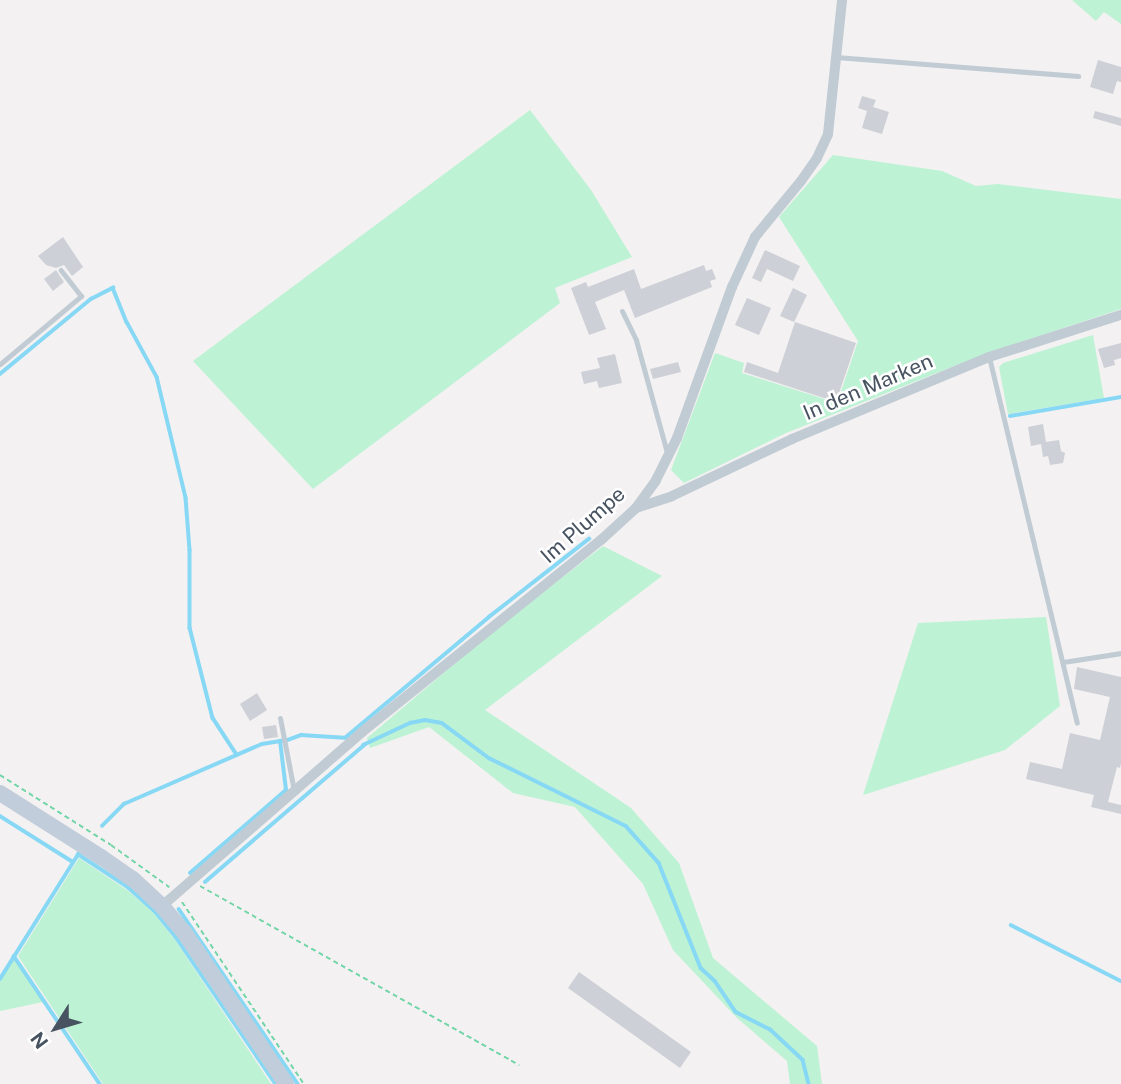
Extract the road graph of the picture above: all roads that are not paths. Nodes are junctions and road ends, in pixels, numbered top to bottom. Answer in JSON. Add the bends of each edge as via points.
{"nodes":[{"id":1,"x":842,"y":0,"type":"edge"},
{"id":2,"x":836,"y":57,"type":"junction"},
{"id":3,"x":1078,"y":76,"type":"dead end"},
{"id":4,"x":61,"y":270,"type":"dead end"},
{"id":5,"x":622,"y":311,"type":"dead end"},
{"id":6,"x":1121,"y":315,"type":"edge"},
{"id":7,"x":989,"y":357,"type":"junction"},
{"id":8,"x":0,"y":364,"type":"edge"},
{"id":9,"x":668,"y":456,"type":"junction"},
{"id":10,"x":656,"y":480,"type":"junction"},
{"id":11,"x":672,"y":495,"type":"junction"},
{"id":12,"x":636,"y":508,"type":"junction"},
{"id":13,"x":1121,"y":653,"type":"edge"},
{"id":14,"x":1063,"y":662,"type":"junction"},
{"id":15,"x":280,"y":718,"type":"dead end"},
{"id":16,"x":1077,"y":723,"type":"dead end"},
{"id":17,"x":295,"y":791,"type":"junction"},
{"id":18,"x":0,"y":793,"type":"edge"},
{"id":19,"x":162,"y":906,"type":"junction"},
{"id":20,"x":286,"y":1084,"type":"edge"}],
"edges":[{"from":1,"to":2,"type":"street","name":"Im Plumpe"},
{"from":2,"to":3,"type":"lane"},
{"from":2,"to":9,"type":"street","name":"Im Plumpe","via":[[828,134],[806,173],[755,237]]},
{"from":4,"to":8,"type":"lane","via":[[81,296]]},
{"from":5,"to":9,"type":"lane","via":[[636,340]]},
{"from":6,"to":7,"type":"street","name":"In den Marken"},
{"from":7,"to":11,"type":"street","name":"In den Marken"},
{"from":7,"to":14,"type":"lane"},
{"from":9,"to":10,"type":"street","name":"Im Plumpe"},
{"from":10,"to":11,"type":"street"},
{"from":10,"to":12,"type":"street","name":"Im Plumpe"},
{"from":11,"to":12,"type":"street","name":"In den Marken"},
{"from":12,"to":17,"type":"street","name":"Im Plumpe"},
{"from":13,"to":14,"type":"lane"},
{"from":14,"to":16,"type":"lane"},
{"from":15,"to":17,"type":"lane"},
{"from":17,"to":19,"type":"street","name":"Im Plumpe"},
{"from":18,"to":19,"type":"main road","via":[[134,879]]},
{"from":19,"to":20,"type":"main road"}]}
